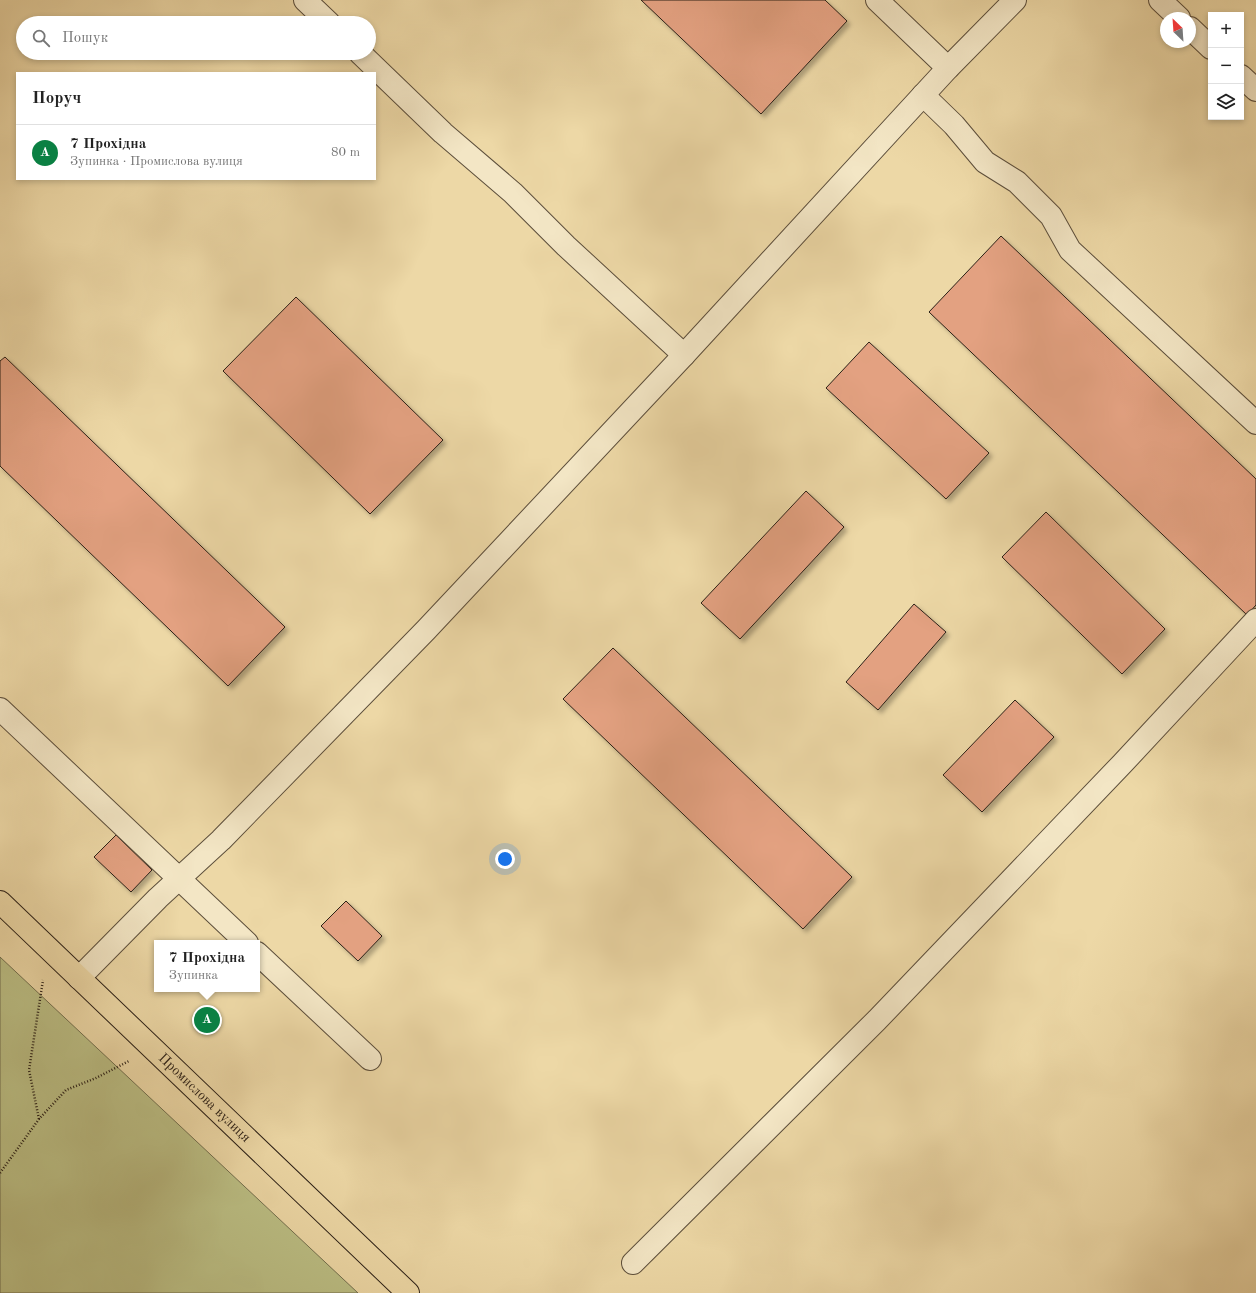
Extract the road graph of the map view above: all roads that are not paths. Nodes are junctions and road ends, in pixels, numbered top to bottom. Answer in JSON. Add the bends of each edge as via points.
{"nodes":[{"id":1,"x":305,"y":0,"type":"edge"},
{"id":2,"x":877,"y":0,"type":"edge"},
{"id":3,"x":1015,"y":0,"type":"edge"},
{"id":4,"x":1160,"y":0,"type":"edge"},
{"id":5,"x":1173,"y":12,"type":"edge"},
{"id":6,"x":322,"y":16,"type":"edge"},
{"id":7,"x":1196,"y":34,"type":"edge"},
{"id":8,"x":1208,"y":45,"type":"edge"},
{"id":9,"x":367,"y":60,"type":"edge"},
{"id":10,"x":948,"y":68,"type":"junction"},
{"id":11,"x":1244,"y":79,"type":"edge"},
{"id":12,"x":1256,"y":90,"type":"edge"},
{"id":13,"x":923,"y":95,"type":"junction"},
{"id":14,"x":684,"y":355,"type":"junction"},
{"id":15,"x":1256,"y":423,"type":"edge"},
{"id":16,"x":1256,"y":620,"type":"edge"},
{"id":17,"x":0,"y":709,"type":"edge"},
{"id":18,"x":179,"y":878,"type":"junction"},
{"id":19,"x":0,"y":902,"type":"edge"},
{"id":20,"x":244,"y":940,"type":"edge"},
{"id":21,"x":260,"y":956,"type":"edge"},
{"id":22,"x":79,"y":978,"type":"junction"},
{"id":23,"x":370,"y":1059,"type":"dead end"},
{"id":24,"x":633,"y":1263,"type":"dead end"},
{"id":25,"x":408,"y":1293,"type":"edge"}],
"edges":[{"from":1,"to":6,"type":"lane"},
{"from":2,"to":10,"type":"lane"},
{"from":3,"to":10,"type":"lane"},
{"from":4,"to":5,"type":"lane"},
{"from":7,"to":8,"type":"lane"},
{"from":9,"to":14,"type":"lane","via":[[443,133],[513,193],[566,246]]},
{"from":10,"to":13,"type":"lane"},
{"from":11,"to":12,"type":"lane"},
{"from":13,"to":14,"type":"lane"},
{"from":13,"to":15,"type":"lane","via":[[954,124],[985,162],[1017,182],[1051,216],[1070,250]]},
{"from":14,"to":18,"type":"lane","via":[[420,636],[227,834]]},
{"from":16,"to":24,"type":"lane","via":[[877,1020]]},
{"from":17,"to":18,"type":"lane"},
{"from":18,"to":20,"type":"lane"},
{"from":18,"to":22,"type":"lane"},
{"from":19,"to":22,"type":"main road","name":"Промислова вулиця"},
{"from":21,"to":23,"type":"lane"},
{"from":22,"to":25,"type":"main road","name":"Промислова вулиця"}]}
